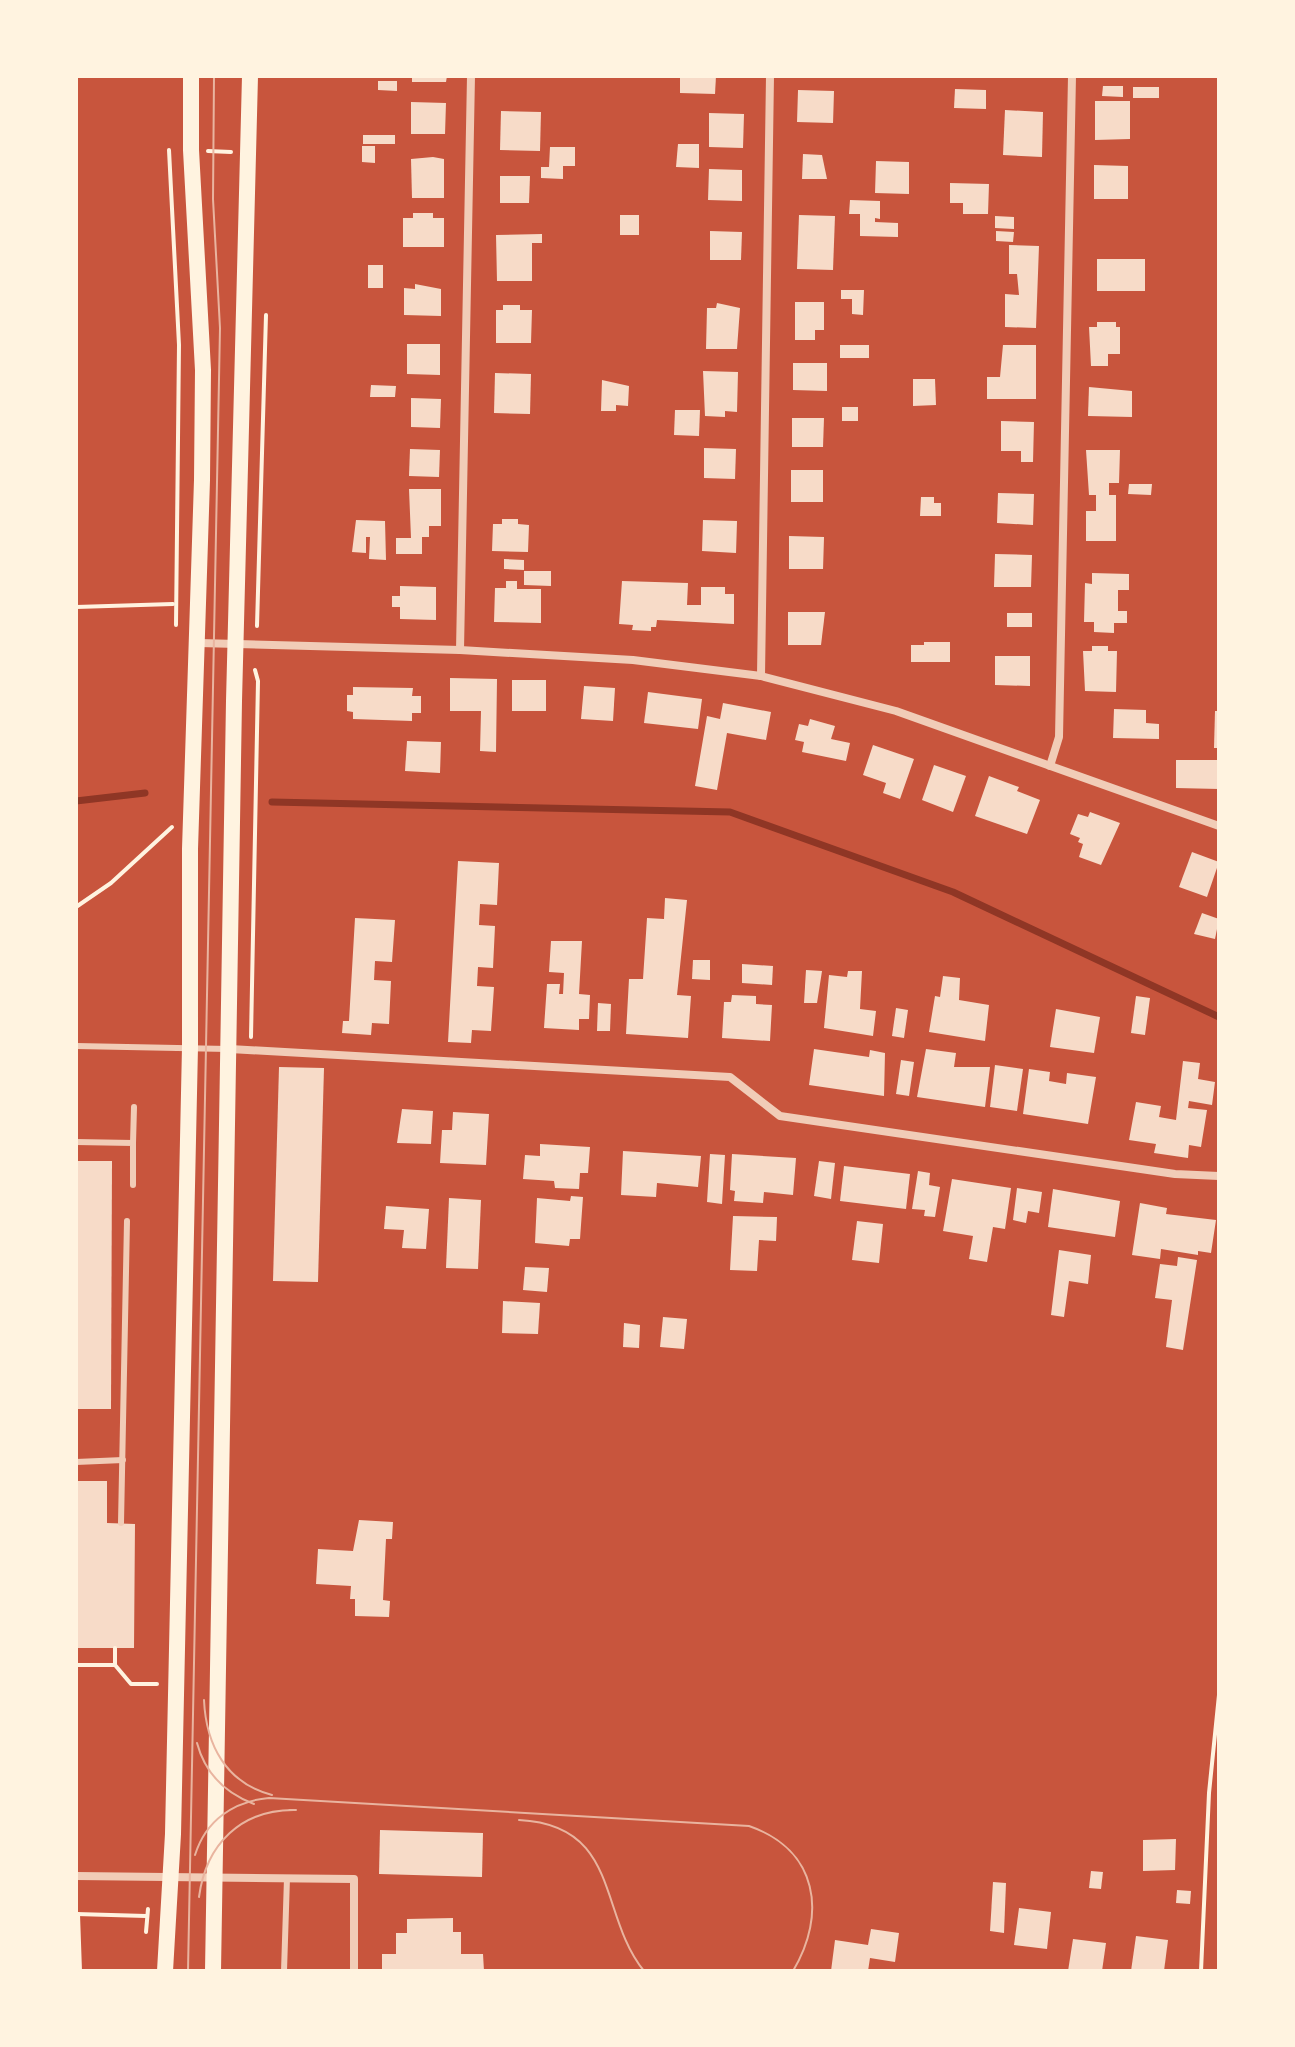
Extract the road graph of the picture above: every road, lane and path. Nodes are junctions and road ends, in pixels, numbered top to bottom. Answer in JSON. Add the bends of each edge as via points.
{"nodes":[{"id":1,"x":191,"y":76,"type":"edge"},
{"id":2,"x":250,"y":76,"type":"edge"},
{"id":3,"x":471,"y":76,"type":"edge"},
{"id":4,"x":770,"y":76,"type":"edge"},
{"id":5,"x":1072,"y":76,"type":"edge"},
{"id":6,"x":170,"y":150,"type":"dead end"},
{"id":7,"x":191,"y":150,"type":"junction"},
{"id":8,"x":248,"y":152,"type":"junction"},
{"id":9,"x":266,"y":310,"type":"dead end"},
{"id":10,"x":175,"y":604,"type":"dead end"},
{"id":11,"x":76,"y":607,"type":"edge"},
{"id":12,"x":199,"y":643,"type":"junction"},
{"id":13,"x":236,"y":643,"type":"junction"},
{"id":14,"x":256,"y":644,"type":"junction"},
{"id":15,"x":460,"y":650,"type":"junction"},
{"id":16,"x":761,"y":676,"type":"junction"},
{"id":17,"x":1050,"y":766,"type":"junction"},
{"id":18,"x":179,"y":821,"type":"dead end"},
{"id":19,"x":1219,"y":826,"type":"edge"},
{"id":20,"x":76,"y":907,"type":"edge"},
{"id":21,"x":76,"y":1046,"type":"edge"},
{"id":22,"x":190,"y":1047,"type":"junction"},
{"id":23,"x":230,"y":1049,"type":"junction"},
{"id":24,"x":249,"y":1050,"type":"junction"},
{"id":25,"x":134,"y":1107,"type":"dead end"},
{"id":26,"x":76,"y":1142,"type":"edge"},
{"id":27,"x":133,"y":1143,"type":"junction"},
{"id":28,"x":1219,"y":1176,"type":"edge"},
{"id":29,"x":133,"y":1185,"type":"dead end"},
{"id":30,"x":127,"y":1221,"type":"dead end"},
{"id":31,"x":123,"y":1460,"type":"junction"},
{"id":32,"x":76,"y":1462,"type":"edge"},
{"id":33,"x":121,"y":1523,"type":"dead end"},
{"id":34,"x":115,"y":1648,"type":"dead end"},
{"id":35,"x":76,"y":1665,"type":"edge"},
{"id":36,"x":115,"y":1665,"type":"junction"},
{"id":37,"x":157,"y":1684,"type":"dead end"},
{"id":38,"x":1219,"y":1695,"type":"edge"},
{"id":39,"x":1210,"y":1781,"type":"junction"},
{"id":40,"x":1219,"y":1783,"type":"edge"},
{"id":41,"x":76,"y":1876,"type":"edge"},
{"id":42,"x":172,"y":1876,"type":"junction"},
{"id":43,"x":213,"y":1877,"type":"junction"},
{"id":44,"x":287,"y":1878,"type":"junction"},
{"id":45,"x":77,"y":1914,"type":"edge"},
{"id":46,"x":146,"y":1916,"type":"dead end"},
{"id":47,"x":80,"y":1971,"type":"edge"},
{"id":48,"x":165,"y":1971,"type":"edge"},
{"id":49,"x":213,"y":1971,"type":"edge"},
{"id":50,"x":284,"y":1971,"type":"edge"},
{"id":51,"x":354,"y":1971,"type":"edge"},
{"id":52,"x":1201,"y":1971,"type":"edge"}],
"edges":[{"from":1,"to":7,"type":"main road"},
{"from":2,"to":8,"type":"main road"},
{"from":3,"to":15,"type":"street"},
{"from":4,"to":16,"type":"street"},
{"from":5,"to":17,"type":"street","via":[[1059,737]]},
{"from":6,"to":7,"type":"path"},
{"from":7,"to":8,"type":"path"},
{"from":7,"to":12,"type":"main road","via":[[203,370]]},
{"from":8,"to":13,"type":"main road"},
{"from":9,"to":14,"type":"path"},
{"from":10,"to":11,"type":"path"},
{"from":12,"to":13,"type":"street"},
{"from":12,"to":22,"type":"main road","via":[[190,849]]},
{"from":13,"to":14,"type":"street"},
{"from":13,"to":23,"type":"main road"},
{"from":14,"to":15,"type":"street"},
{"from":14,"to":24,"type":"path"},
{"from":15,"to":16,"type":"street","via":[[633,660]]},
{"from":16,"to":17,"type":"street","via":[[896,711]]},
{"from":17,"to":19,"type":"street"},
{"from":18,"to":20,"type":"path","via":[[111,883]]},
{"from":21,"to":22,"type":"lane"},
{"from":22,"to":23,"type":"lane"},
{"from":22,"to":42,"type":"main road"},
{"from":23,"to":24,"type":"street"},
{"from":23,"to":43,"type":"main road"},
{"from":24,"to":28,"type":"street","via":[[730,1077],[780,1116],[1159,1172]]},
{"from":25,"to":27,"type":"lane"},
{"from":26,"to":27,"type":"lane"},
{"from":27,"to":29,"type":"lane"},
{"from":30,"to":31,"type":"lane"},
{"from":31,"to":32,"type":"lane"},
{"from":31,"to":33,"type":"lane"},
{"from":34,"to":36,"type":"path"},
{"from":35,"to":36,"type":"path"},
{"from":36,"to":37,"type":"path","via":[[131,1684]]},
{"from":38,"to":39,"type":"path"},
{"from":39,"to":40,"type":"path"},
{"from":39,"to":52,"type":"path"},
{"from":41,"to":42,"type":"street"},
{"from":42,"to":43,"type":"street"},
{"from":42,"to":48,"type":"main road"},
{"from":43,"to":44,"type":"street"},
{"from":43,"to":49,"type":"main road"},
{"from":44,"to":50,"type":"lane"},
{"from":44,"to":51,"type":"street","via":[[354,1879]]},
{"from":45,"to":46,"type":"path"},
{"from":45,"to":47,"type":"path"}]}
